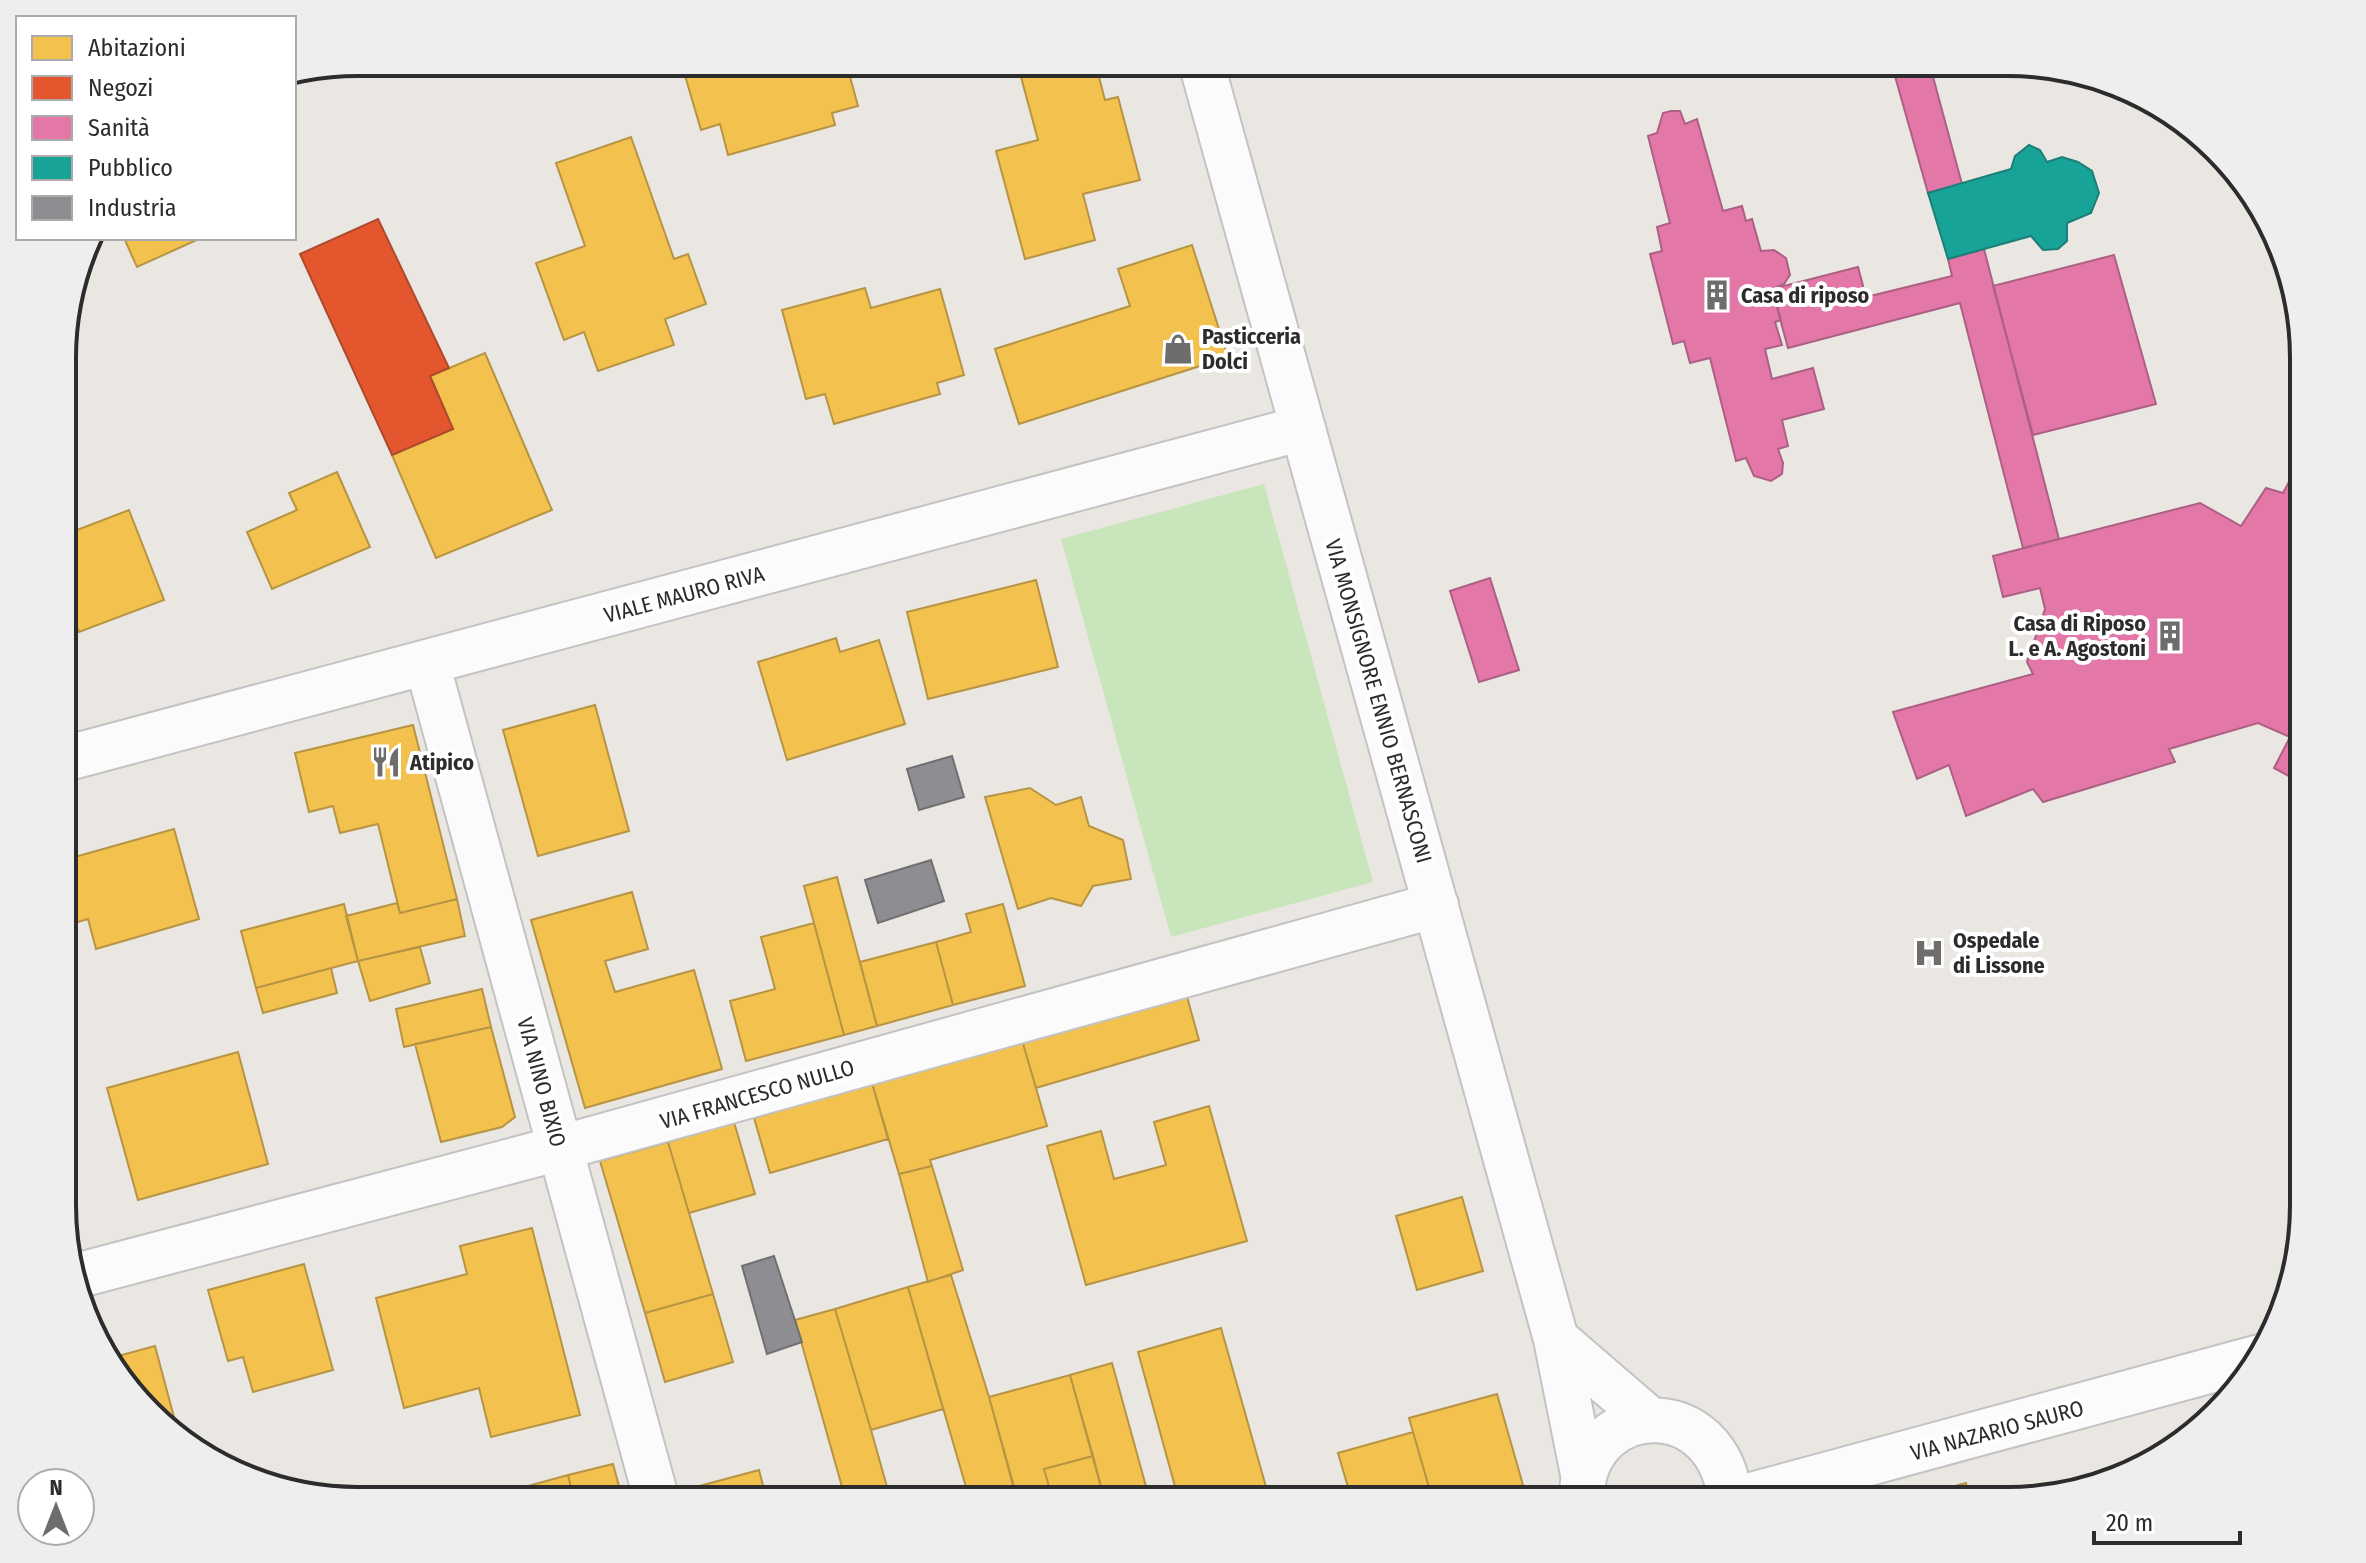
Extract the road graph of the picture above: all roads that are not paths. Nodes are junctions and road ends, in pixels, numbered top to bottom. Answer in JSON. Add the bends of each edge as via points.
{"nodes":[{"id":1,"x":1205,"y":76,"type":"edge"},
{"id":2,"x":1303,"y":428,"type":"junction"},
{"id":3,"x":427,"y":663,"type":"junction"},
{"id":4,"x":76,"y":756,"type":"edge"},
{"id":5,"x":1436,"y":905,"type":"junction"},
{"id":6,"x":560,"y":1148,"type":"junction"},
{"id":7,"x":85,"y":1274,"type":"edge"},
{"id":8,"x":1556,"y":1339,"type":"junction"},
{"id":9,"x":2242,"y":1362,"type":"edge"},
{"id":10,"x":1650,"y":1420,"type":"junction"},
{"id":11,"x":1729,"y":1486,"type":"edge"},
{"id":12,"x":1782,"y":1486,"type":"edge"},
{"id":13,"x":653,"y":1487,"type":"edge"},
{"id":14,"x":1582,"y":1487,"type":"edge"}],
"edges":[{"from":1,"to":2,"type":"street","name":"VIA MONSIGNORE ENNIO BERNASCONI"},
{"from":2,"to":3,"type":"street","name":"VIALE MAURO RIVA"},
{"from":2,"to":5,"type":"street","name":"VIA MONSIGNORE ENNIO BERNASCONI"},
{"from":3,"to":4,"type":"street","name":"VIALE MAURO RIVA"},
{"from":3,"to":6,"type":"street","name":"VIA NINO BIXIO"},
{"from":5,"to":6,"type":"street","name":"VIA FRANCESCO NULLO"},
{"from":5,"to":8,"type":"street","name":"VIA MONSIGNORE ENNIO BERNASCONI"},
{"from":6,"to":7,"type":"street","name":"VIA FRANCESCO NULLO"},
{"from":6,"to":13,"type":"street","name":"VIA NINO BIXIO"},
{"from":8,"to":10,"type":"street"},
{"from":8,"to":14,"type":"street","name":"VIA MONSIGNORE ENNIO BERNASCONI"},
{"from":9,"to":12,"type":"street","name":"VIA NAZARIO SAURO"},
{"from":10,"to":11,"type":"street","name":"VIA NAZARIO SAURO","via":[[1677,1423],[1700,1435],[1718,1454]]},
{"from":10,"to":14,"type":"street","via":[[1609,1436],[1591,1456]]}]}
